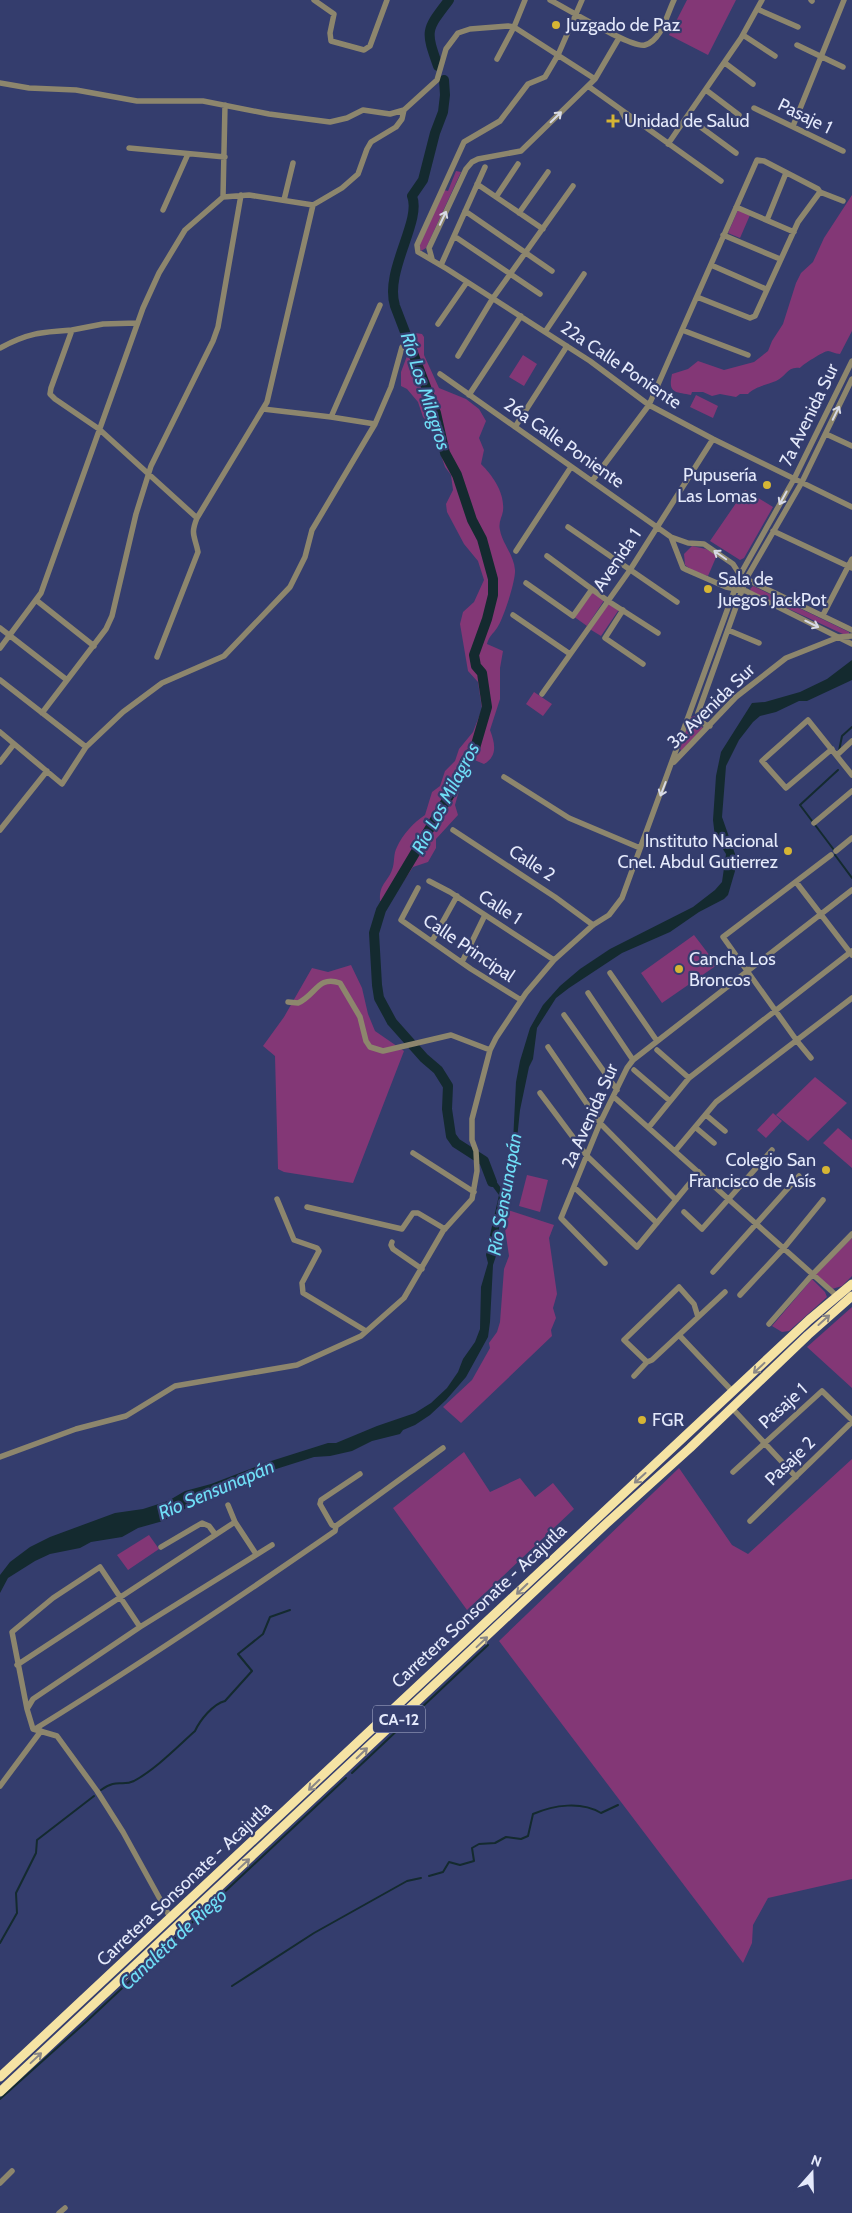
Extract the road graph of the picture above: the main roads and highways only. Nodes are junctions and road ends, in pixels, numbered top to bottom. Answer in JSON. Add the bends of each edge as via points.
{"nodes":[{"id":1,"x":852,"y":1284,"type":"edge"},
{"id":2,"x":852,"y":1296,"type":"edge"},
{"id":3,"x":0,"y":2077,"type":"edge"},
{"id":4,"x":0,"y":2092,"type":"edge"}],
"edges":[{"from":1,"to":3,"type":"highway","name":"Carretera Sonsonate - Acajutla","number":"CA-12","one_way":true,"via":[[794,1334]]},
{"from":4,"to":2,"type":"highway","number":"CA-12","one_way":true}]}
